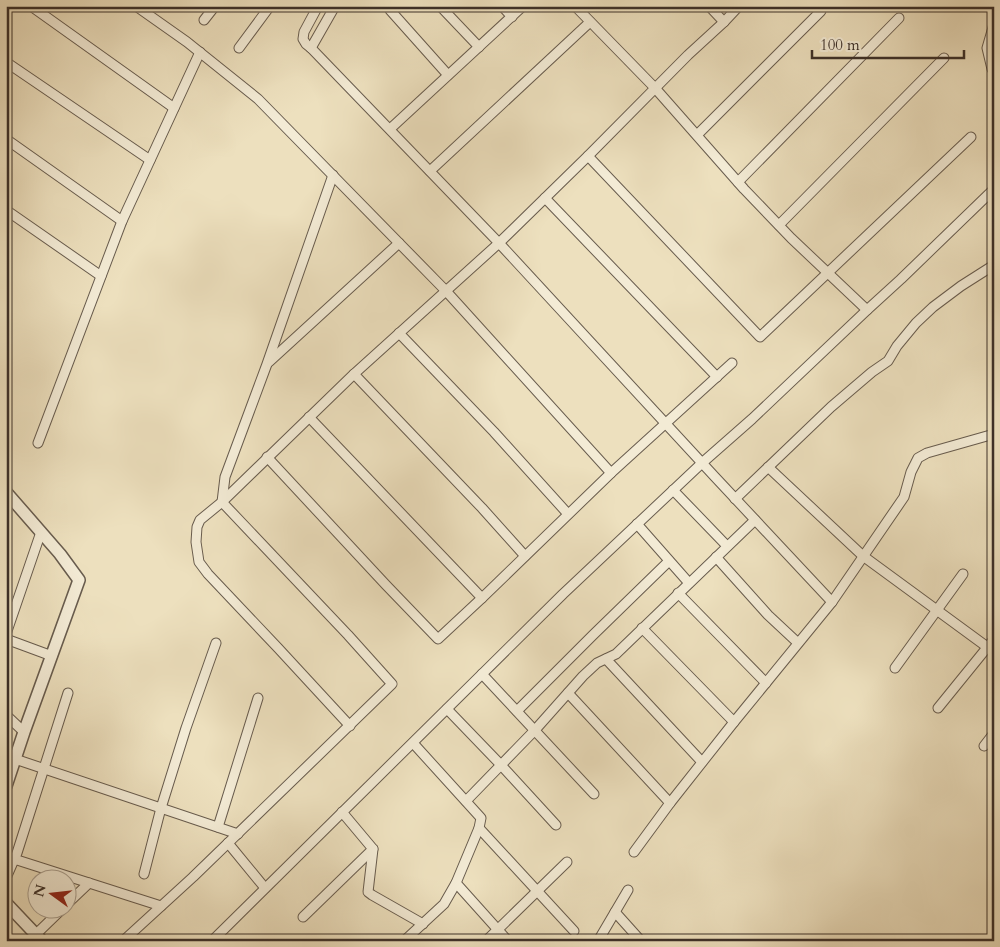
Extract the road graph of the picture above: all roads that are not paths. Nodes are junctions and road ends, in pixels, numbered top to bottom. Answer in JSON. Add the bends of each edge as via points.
{"nodes":[{"id":1,"x":31,"y":6,"type":"edge"},
{"id":2,"x":136,"y":6,"type":"edge"},
{"id":3,"x":215,"y":6,"type":"edge"},
{"id":4,"x":270,"y":6,"type":"edge"},
{"id":5,"x":318,"y":6,"type":"edge"},
{"id":6,"x":335,"y":6,"type":"edge"},
{"id":7,"x":391,"y":6,"type":"edge"},
{"id":8,"x":440,"y":6,"type":"edge"},
{"id":9,"x":502,"y":6,"type":"edge"},
{"id":10,"x":523,"y":6,"type":"edge"},
{"id":11,"x":575,"y":6,"type":"edge"},
{"id":12,"x":709,"y":6,"type":"edge"},
{"id":13,"x":739,"y":6,"type":"edge"},
{"id":14,"x":821,"y":11,"type":"dead end"},
{"id":15,"x":512,"y":17,"type":"junction"},
{"id":16,"x":899,"y":18,"type":"dead end"},
{"id":17,"x":204,"y":20,"type":"dead end"},
{"id":18,"x":590,"y":22,"type":"junction"},
{"id":19,"x":724,"y":22,"type":"junction"},
{"id":20,"x":994,"y":24,"type":"edge"},
{"id":21,"x":479,"y":47,"type":"junction"},
{"id":22,"x":239,"y":48,"type":"dead end"},
{"id":23,"x":311,"y":48,"type":"junction"},
{"id":24,"x":200,"y":52,"type":"junction"},
{"id":25,"x":944,"y":58,"type":"dead end"},
{"id":26,"x":6,"y":62,"type":"edge"},
{"id":27,"x":994,"y":71,"type":"edge"},
{"id":28,"x":448,"y":75,"type":"junction"},
{"id":29,"x":655,"y":88,"type":"junction"},
{"id":30,"x":174,"y":108,"type":"junction"},
{"id":31,"x":390,"y":129,"type":"junction"},
{"id":32,"x":697,"y":135,"type":"junction"},
{"id":33,"x":971,"y":137,"type":"dead end"},
{"id":34,"x":6,"y":139,"type":"edge"},
{"id":35,"x":588,"y":156,"type":"junction"},
{"id":36,"x":150,"y":160,"type":"junction"},
{"id":37,"x":430,"y":171,"type":"junction"},
{"id":38,"x":333,"y":175,"type":"junction"},
{"id":39,"x":738,"y":182,"type":"junction"},
{"id":40,"x":994,"y":189,"type":"edge"},
{"id":41,"x":545,"y":198,"type":"junction"},
{"id":42,"x":6,"y":210,"type":"edge"},
{"id":43,"x":122,"y":221,"type":"junction"},
{"id":44,"x":778,"y":225,"type":"junction"},
{"id":45,"x":399,"y":243,"type":"junction"},
{"id":46,"x":499,"y":243,"type":"junction"},
{"id":47,"x":994,"y":265,"type":"edge"},
{"id":48,"x":828,"y":272,"type":"junction"},
{"id":49,"x":101,"y":276,"type":"junction"},
{"id":50,"x":446,"y":291,"type":"junction"},
{"id":51,"x":866,"y":310,"type":"junction"},
{"id":52,"x":399,"y":333,"type":"junction"},
{"id":53,"x":267,"y":364,"type":"junction"},
{"id":54,"x":732,"y":364,"type":"dead end"},
{"id":55,"x":354,"y":374,"type":"junction"},
{"id":56,"x":717,"y":378,"type":"junction"},
{"id":57,"x":309,"y":417,"type":"junction"},
{"id":58,"x":666,"y":423,"type":"junction"},
{"id":59,"x":994,"y":434,"type":"edge"},
{"id":60,"x":38,"y":443,"type":"dead end"},
{"id":61,"x":268,"y":457,"type":"junction"},
{"id":62,"x":702,"y":463,"type":"junction"},
{"id":63,"x":768,"y":468,"type":"junction"},
{"id":64,"x":611,"y":472,"type":"junction"},
{"id":65,"x":673,"y":490,"type":"junction"},
{"id":66,"x":6,"y":492,"type":"edge"},
{"id":67,"x":735,"y":499,"type":"junction"},
{"id":68,"x":222,"y":502,"type":"junction"},
{"id":69,"x":568,"y":514,"type":"junction"},
{"id":70,"x":755,"y":520,"type":"junction"},
{"id":71,"x":637,"y":524,"type":"junction"},
{"id":72,"x":42,"y":532,"type":"junction"},
{"id":73,"x":727,"y":546,"type":"junction"},
{"id":74,"x":525,"y":556,"type":"junction"},
{"id":75,"x":863,"y":556,"type":"junction"},
{"id":76,"x":716,"y":557,"type":"junction"},
{"id":77,"x":669,"y":561,"type":"junction"},
{"id":78,"x":963,"y":574,"type":"dead end"},
{"id":79,"x":689,"y":583,"type":"junction"},
{"id":80,"x":678,"y":593,"type":"junction"},
{"id":81,"x":482,"y":598,"type":"junction"},
{"id":82,"x":832,"y":602,"type":"junction"},
{"id":83,"x":937,"y":610,"type":"junction"},
{"id":84,"x":642,"y":628,"type":"junction"},
{"id":85,"x":6,"y":634,"type":"edge"},
{"id":86,"x":6,"y":639,"type":"edge"},
{"id":87,"x":994,"y":639,"type":"edge"},
{"id":88,"x":216,"y":643,"type":"dead end"},
{"id":89,"x":798,"y":643,"type":"junction"},
{"id":90,"x":991,"y":650,"type":"edge"},
{"id":91,"x":52,"y":656,"type":"junction"},
{"id":92,"x":606,"y":659,"type":"junction"},
{"id":93,"x":895,"y":668,"type":"dead end"},
{"id":94,"x":482,"y":674,"type":"junction"},
{"id":95,"x":766,"y":683,"type":"junction"},
{"id":96,"x":68,"y":693,"type":"dead end"},
{"id":97,"x":568,"y":693,"type":"junction"},
{"id":98,"x":258,"y":698,"type":"dead end"},
{"id":99,"x":938,"y":708,"type":"dead end"},
{"id":100,"x":446,"y":709,"type":"junction"},
{"id":101,"x":517,"y":711,"type":"junction"},
{"id":102,"x":6,"y":715,"type":"edge"},
{"id":103,"x":734,"y":722,"type":"junction"},
{"id":104,"x":350,"y":726,"type":"junction"},
{"id":105,"x":535,"y":730,"type":"junction"},
{"id":106,"x":24,"y":732,"type":"junction"},
{"id":107,"x":994,"y":733,"type":"edge"},
{"id":108,"x":413,"y":742,"type":"junction"},
{"id":109,"x":984,"y":746,"type":"dead end"},
{"id":110,"x":15,"y":759,"type":"junction"},
{"id":111,"x":702,"y":762,"type":"junction"},
{"id":112,"x":501,"y":765,"type":"junction"},
{"id":113,"x":44,"y":768,"type":"junction"},
{"id":114,"x":6,"y":786,"type":"edge"},
{"id":115,"x":594,"y":794,"type":"dead end"},
{"id":116,"x":466,"y":801,"type":"junction"},
{"id":117,"x":670,"y":803,"type":"junction"},
{"id":118,"x":161,"y":808,"type":"junction"},
{"id":119,"x":342,"y":812,"type":"junction"},
{"id":120,"x":556,"y":825,"type":"dead end"},
{"id":121,"x":218,"y":827,"type":"junction"},
{"id":122,"x":479,"y":828,"type":"junction"},
{"id":123,"x":238,"y":834,"type":"junction"},
{"id":124,"x":228,"y":843,"type":"junction"},
{"id":125,"x":373,"y":849,"type":"junction"},
{"id":126,"x":634,"y":852,"type":"dead end"},
{"id":127,"x":14,"y":859,"type":"junction"},
{"id":128,"x":567,"y":862,"type":"dead end"},
{"id":129,"x":144,"y":874,"type":"dead end"},
{"id":130,"x":6,"y":878,"type":"edge"},
{"id":131,"x":89,"y":883,"type":"junction"},
{"id":132,"x":456,"y":883,"type":"junction"},
{"id":133,"x":265,"y":888,"type":"junction"},
{"id":134,"x":628,"y":890,"type":"dead end"},
{"id":135,"x":537,"y":891,"type":"junction"},
{"id":136,"x":78,"y":893,"type":"edge"},
{"id":137,"x":6,"y":903,"type":"edge"},
{"id":138,"x":161,"y":906,"type":"junction"},
{"id":139,"x":615,"y":912,"type":"junction"},
{"id":140,"x":303,"y":916,"type":"dead end"},
{"id":141,"x":52,"y":920,"type":"edge"},
{"id":142,"x":423,"y":924,"type":"junction"},
{"id":143,"x":498,"y":929,"type":"junction"},
{"id":144,"x":574,"y":931,"type":"dead end"},
{"id":145,"x":35,"y":939,"type":"edge"},
{"id":146,"x":123,"y":941,"type":"edge"},
{"id":147,"x":212,"y":941,"type":"edge"},
{"id":148,"x":404,"y":941,"type":"edge"},
{"id":149,"x":486,"y":941,"type":"edge"},
{"id":150,"x":508,"y":941,"type":"edge"},
{"id":151,"x":598,"y":941,"type":"edge"},
{"id":152,"x":642,"y":941,"type":"edge"}],
"edges":[{"from":1,"to":30,"type":"street"},
{"from":2,"to":24,"type":"street"},
{"from":3,"to":17,"type":"street"},
{"from":4,"to":22,"type":"street"},
{"from":5,"to":23,"type":"street","via":[[304,32],[303,39]]},
{"from":6,"to":23,"type":"street"},
{"from":7,"to":28,"type":"street","via":[[390,10]]},
{"from":8,"to":21,"type":"street"},
{"from":9,"to":15,"type":"street"},
{"from":10,"to":15,"type":"street"},
{"from":11,"to":18,"type":"street"},
{"from":12,"to":19,"type":"street"},
{"from":13,"to":19,"type":"street"},
{"from":14,"to":32,"type":"street"},
{"from":15,"to":21,"type":"street"},
{"from":16,"to":39,"type":"street"},
{"from":18,"to":29,"type":"street"},
{"from":18,"to":37,"type":"street"},
{"from":19,"to":29,"type":"street"},
{"from":20,"to":27,"type":"street","via":[[987,48]]},
{"from":21,"to":28,"type":"street"},
{"from":23,"to":31,"type":"street"},
{"from":24,"to":30,"type":"street"},
{"from":24,"to":38,"type":"street","via":[[258,99]]},
{"from":25,"to":44,"type":"street"},
{"from":26,"to":36,"type":"street"},
{"from":28,"to":31,"type":"street"},
{"from":29,"to":32,"type":"street"},
{"from":29,"to":35,"type":"street"},
{"from":30,"to":36,"type":"street"},
{"from":31,"to":37,"type":"street"},
{"from":32,"to":39,"type":"street"},
{"from":33,"to":48,"type":"street"},
{"from":34,"to":43,"type":"street"},
{"from":35,"to":41,"type":"street"},
{"from":35,"to":48,"type":"street","via":[[760,337]]},
{"from":36,"to":43,"type":"street"},
{"from":37,"to":46,"type":"street"},
{"from":38,"to":45,"type":"street"},
{"from":38,"to":53,"type":"street"},
{"from":39,"to":44,"type":"street"},
{"from":40,"to":51,"type":"street"},
{"from":41,"to":46,"type":"street"},
{"from":41,"to":56,"type":"street"},
{"from":42,"to":49,"type":"street"},
{"from":43,"to":49,"type":"street"},
{"from":44,"to":48,"type":"street"},
{"from":45,"to":50,"type":"street"},
{"from":45,"to":53,"type":"street"},
{"from":46,"to":50,"type":"street"},
{"from":46,"to":58,"type":"street"},
{"from":47,"to":63,"type":"street","via":[[932,307],[888,361],[831,407]]},
{"from":48,"to":51,"type":"street"},
{"from":49,"to":60,"type":"street"},
{"from":50,"to":52,"type":"street"},
{"from":50,"to":64,"type":"street"},
{"from":51,"to":62,"type":"street"},
{"from":52,"to":55,"type":"street"},
{"from":52,"to":69,"type":"street"},
{"from":53,"to":68,"type":"street","via":[[225,478]]},
{"from":54,"to":56,"type":"street"},
{"from":55,"to":57,"type":"street"},
{"from":55,"to":74,"type":"street"},
{"from":56,"to":58,"type":"street"},
{"from":57,"to":61,"type":"street"},
{"from":57,"to":81,"type":"street"},
{"from":58,"to":62,"type":"street"},
{"from":58,"to":64,"type":"street"},
{"from":59,"to":75,"type":"street","via":[[918,458],[904,497]]},
{"from":61,"to":68,"type":"street"},
{"from":61,"to":81,"type":"street","via":[[438,639]]},
{"from":62,"to":65,"type":"street"},
{"from":62,"to":67,"type":"street"},
{"from":63,"to":67,"type":"street"},
{"from":63,"to":75,"type":"street"},
{"from":64,"to":69,"type":"street"},
{"from":65,"to":71,"type":"street"},
{"from":65,"to":73,"type":"street"},
{"from":66,"to":72,"type":"street"},
{"from":67,"to":70,"type":"street"},
{"from":68,"to":104,"type":"street","via":[[200,520],[197,527],[199,562]]},
{"from":68,"to":104,"type":"street","via":[[392,684]]},
{"from":69,"to":74,"type":"street"},
{"from":70,"to":73,"type":"street"},
{"from":70,"to":82,"type":"street"},
{"from":71,"to":77,"type":"street"},
{"from":71,"to":94,"type":"street"},
{"from":72,"to":85,"type":"street"},
{"from":72,"to":91,"type":"street","via":[[79,580]]},
{"from":73,"to":76,"type":"street"},
{"from":74,"to":81,"type":"street"},
{"from":75,"to":82,"type":"street"},
{"from":75,"to":83,"type":"street"},
{"from":76,"to":79,"type":"street"},
{"from":76,"to":89,"type":"street"},
{"from":77,"to":79,"type":"street"},
{"from":77,"to":101,"type":"street"},
{"from":78,"to":83,"type":"street"},
{"from":79,"to":80,"type":"street"},
{"from":80,"to":84,"type":"street"},
{"from":80,"to":95,"type":"street"},
{"from":82,"to":89,"type":"street"},
{"from":83,"to":90,"type":"street"},
{"from":83,"to":93,"type":"street"},
{"from":84,"to":92,"type":"street","via":[[616,654]]},
{"from":84,"to":103,"type":"street"},
{"from":86,"to":91,"type":"street"},
{"from":87,"to":90,"type":"street"},
{"from":88,"to":118,"type":"street"},
{"from":89,"to":95,"type":"street"},
{"from":90,"to":99,"type":"street"},
{"from":91,"to":106,"type":"street"},
{"from":92,"to":97,"type":"street","via":[[583,676]]},
{"from":92,"to":111,"type":"street"},
{"from":94,"to":100,"type":"street"},
{"from":94,"to":101,"type":"street"},
{"from":95,"to":103,"type":"street"},
{"from":96,"to":113,"type":"street"},
{"from":97,"to":105,"type":"street"},
{"from":97,"to":117,"type":"street"},
{"from":98,"to":121,"type":"street"},
{"from":100,"to":108,"type":"street"},
{"from":100,"to":112,"type":"street"},
{"from":101,"to":105,"type":"street"},
{"from":102,"to":106,"type":"street"},
{"from":103,"to":111,"type":"street"},
{"from":104,"to":123,"type":"street"},
{"from":105,"to":112,"type":"street"},
{"from":105,"to":115,"type":"street"},
{"from":106,"to":110,"type":"street"},
{"from":107,"to":109,"type":"street"},
{"from":108,"to":116,"type":"street"},
{"from":108,"to":119,"type":"street"},
{"from":110,"to":113,"type":"street"},
{"from":110,"to":114,"type":"street"},
{"from":111,"to":117,"type":"street"},
{"from":112,"to":116,"type":"street"},
{"from":112,"to":120,"type":"street"},
{"from":113,"to":118,"type":"street"},
{"from":113,"to":127,"type":"street"},
{"from":116,"to":122,"type":"street","via":[[481,818]]},
{"from":117,"to":126,"type":"street"},
{"from":118,"to":121,"type":"street"},
{"from":118,"to":129,"type":"street"},
{"from":119,"to":125,"type":"street"},
{"from":119,"to":133,"type":"street"},
{"from":121,"to":123,"type":"street"},
{"from":122,"to":132,"type":"street"},
{"from":122,"to":135,"type":"street"},
{"from":123,"to":124,"type":"street"},
{"from":124,"to":133,"type":"street"},
{"from":124,"to":138,"type":"street"},
{"from":125,"to":140,"type":"street"},
{"from":125,"to":142,"type":"street","via":[[368,892]]},
{"from":127,"to":130,"type":"street"},
{"from":127,"to":131,"type":"street"},
{"from":128,"to":135,"type":"street"},
{"from":131,"to":136,"type":"street"},
{"from":131,"to":138,"type":"street"},
{"from":132,"to":142,"type":"street","via":[[444,904]]},
{"from":132,"to":143,"type":"street"},
{"from":133,"to":147,"type":"street"},
{"from":134,"to":139,"type":"street"},
{"from":135,"to":143,"type":"street"},
{"from":135,"to":144,"type":"street"},
{"from":137,"to":145,"type":"street"},
{"from":138,"to":146,"type":"street"},
{"from":139,"to":151,"type":"street"},
{"from":139,"to":152,"type":"street"},
{"from":141,"to":145,"type":"street"},
{"from":142,"to":148,"type":"street"},
{"from":143,"to":149,"type":"street"},
{"from":143,"to":150,"type":"street"}]}
